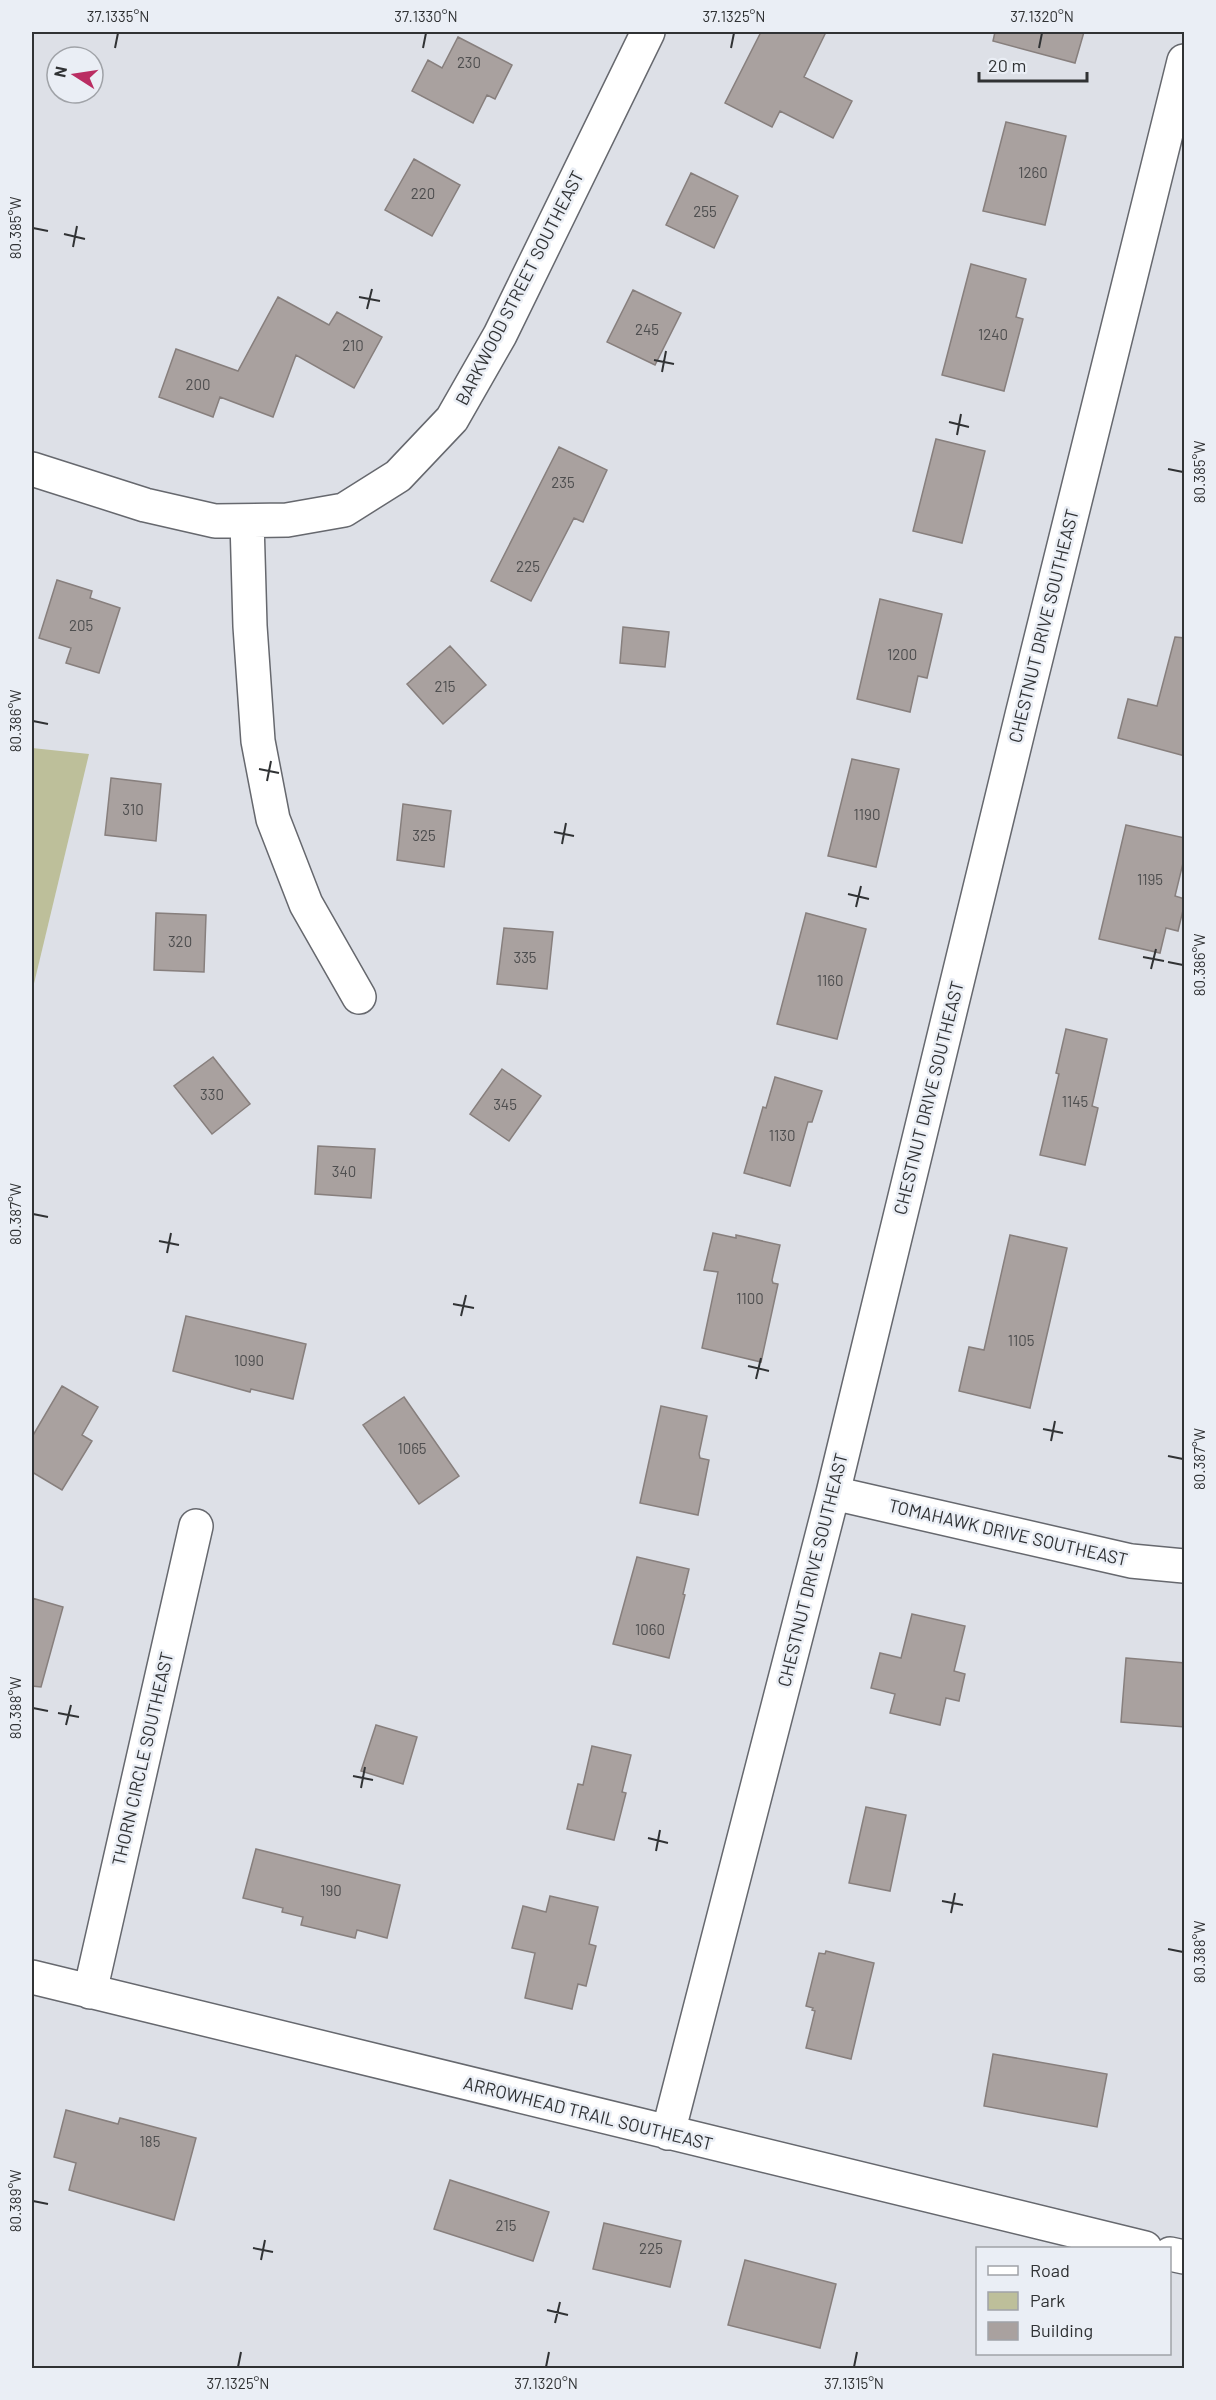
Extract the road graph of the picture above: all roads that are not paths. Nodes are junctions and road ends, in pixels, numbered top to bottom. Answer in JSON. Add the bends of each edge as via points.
{"nodes":[{"id":1,"x":648,"y":32,"type":"edge"},
{"id":2,"x":1185,"y":61,"type":"edge"},
{"id":3,"x":32,"y":469,"type":"edge"},
{"id":4,"x":247,"y":521,"type":"junction"},
{"id":5,"x":359,"y":997,"type":"dead end"},
{"id":6,"x":833,"y":1493,"type":"junction"},
{"id":7,"x":196,"y":1526,"type":"dead end"},
{"id":8,"x":1185,"y":1566,"type":"edge"},
{"id":9,"x":32,"y":1977,"type":"edge"},
{"id":10,"x":90,"y":1992,"type":"junction"},
{"id":11,"x":668,"y":2133,"type":"junction"},
{"id":12,"x":1140,"y":2247,"type":"edge"}],
"edges":[{"from":1,"to":4,"type":"street","name":"BARKWOOD STREET SOUTHEAST","via":[[500,335],[452,419],[398,476],[344,510],[287,520]]},
{"from":2,"to":6,"type":"street","name":"CHESTNUT DRIVE SOUTHEAST"},
{"from":3,"to":4,"type":"street","name":"BARKWOOD STREET SOUTHEAST","via":[[145,506],[215,521]]},
{"from":4,"to":5,"type":"street","via":[[258,741],[273,819],[306,904]]},
{"from":6,"to":8,"type":"street","name":"TOMAHAWK DRIVE SOUTHEAST","via":[[1131,1561]]},
{"from":6,"to":11,"type":"street","name":"CHESTNUT DRIVE SOUTHEAST"},
{"from":7,"to":10,"type":"street","name":"THORN CIRCLE SOUTHEAST"},
{"from":9,"to":10,"type":"street","name":"ARROWHEAD TRAIL SOUTHEAST"},
{"from":10,"to":11,"type":"street","name":"ARROWHEAD TRAIL SOUTHEAST"},
{"from":11,"to":12,"type":"street","name":"ARROWHEAD TRAIL SOUTHEAST"}]}
